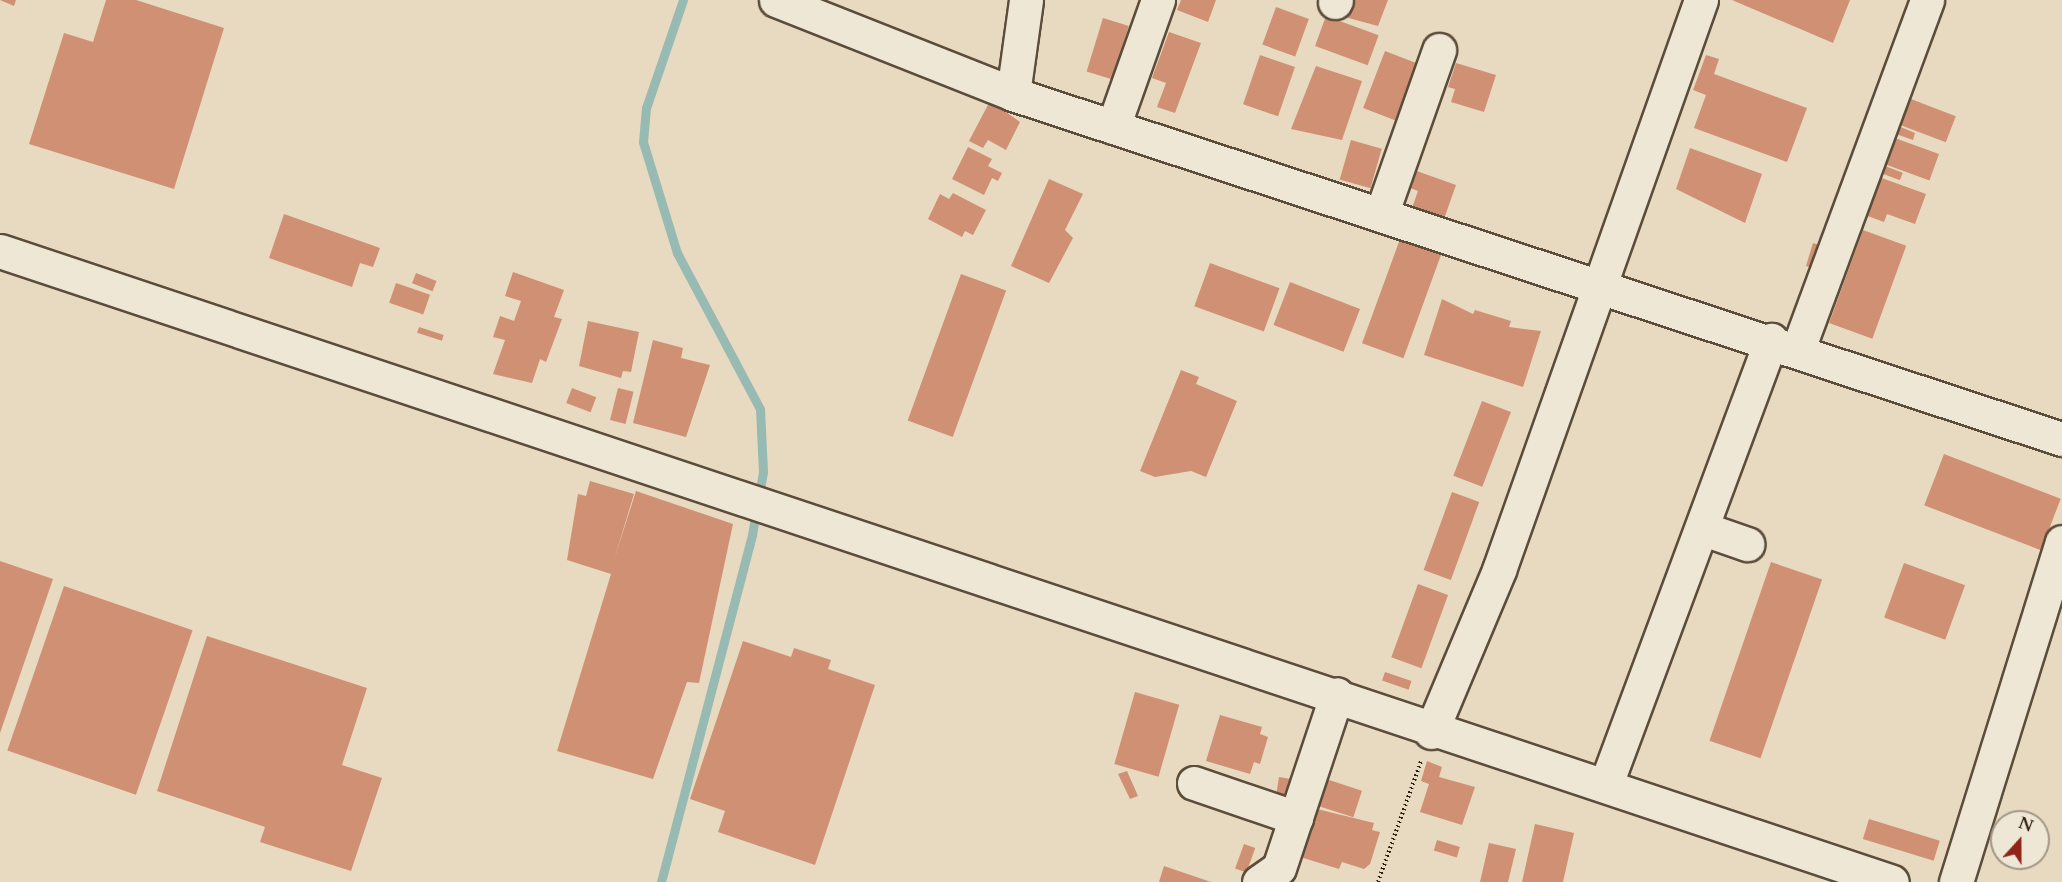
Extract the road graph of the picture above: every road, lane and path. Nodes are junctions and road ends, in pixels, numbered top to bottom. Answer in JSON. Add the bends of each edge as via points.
{"nodes":[{"id":1,"x":776,"y":0,"type":"edge"},
{"id":2,"x":1026,"y":0,"type":"edge"},
{"id":3,"x":1158,"y":0,"type":"edge"},
{"id":4,"x":1701,"y":0,"type":"edge"},
{"id":5,"x":1928,"y":0,"type":"edge"},
{"id":6,"x":1439,"y":50,"type":"dead end"},
{"id":7,"x":1013,"y":94,"type":"junction"},
{"id":8,"x":1113,"y":127,"type":"junction"},
{"id":9,"x":1381,"y":214,"type":"junction"},
{"id":10,"x":0,"y":251,"type":"edge"},
{"id":11,"x":1599,"y":286,"type":"junction"},
{"id":12,"x":1785,"y":344,"type":"junction"},
{"id":13,"x":2062,"y":440,"type":"edge"},
{"id":14,"x":1704,"y":529,"type":"junction"},
{"id":15,"x":2062,"y":542,"type":"edge"},
{"id":16,"x":1747,"y":544,"type":"dead end"},
{"id":17,"x":1337,"y":694,"type":"junction"},
{"id":18,"x":1431,"y":732,"type":"junction"},
{"id":19,"x":1194,"y":783,"type":"dead end"},
{"id":20,"x":1606,"y":784,"type":"junction"},
{"id":21,"x":1296,"y":818,"type":"junction"},
{"id":22,"x":1259,"y":882,"type":"edge"},
{"id":23,"x":1378,"y":882,"type":"edge"},
{"id":24,"x":1892,"y":882,"type":"edge"},
{"id":25,"x":1956,"y":882,"type":"edge"}],
"edges":[{"from":1,"to":7,"type":"street"},
{"from":2,"to":7,"type":"street"},
{"from":3,"to":8,"type":"street"},
{"from":4,"to":11,"type":"street"},
{"from":5,"to":12,"type":"street"},
{"from":6,"to":9,"type":"street"},
{"from":7,"to":8,"type":"street"},
{"from":8,"to":9,"type":"street"},
{"from":9,"to":11,"type":"street"},
{"from":10,"to":17,"type":"street"},
{"from":11,"to":12,"type":"street"},
{"from":11,"to":18,"type":"street","via":[[1499,570]]},
{"from":12,"to":13,"type":"street"},
{"from":12,"to":14,"type":"street"},
{"from":14,"to":16,"type":"street"},
{"from":14,"to":20,"type":"street","via":[[1691,544]]},
{"from":15,"to":25,"type":"street"},
{"from":17,"to":18,"type":"street"},
{"from":17,"to":21,"type":"street"},
{"from":18,"to":20,"type":"street"},
{"from":18,"to":23,"type":"path"},
{"from":19,"to":21,"type":"street"},
{"from":20,"to":24,"type":"street"},
{"from":21,"to":22,"type":"street","via":[[1279,868]]}]}
